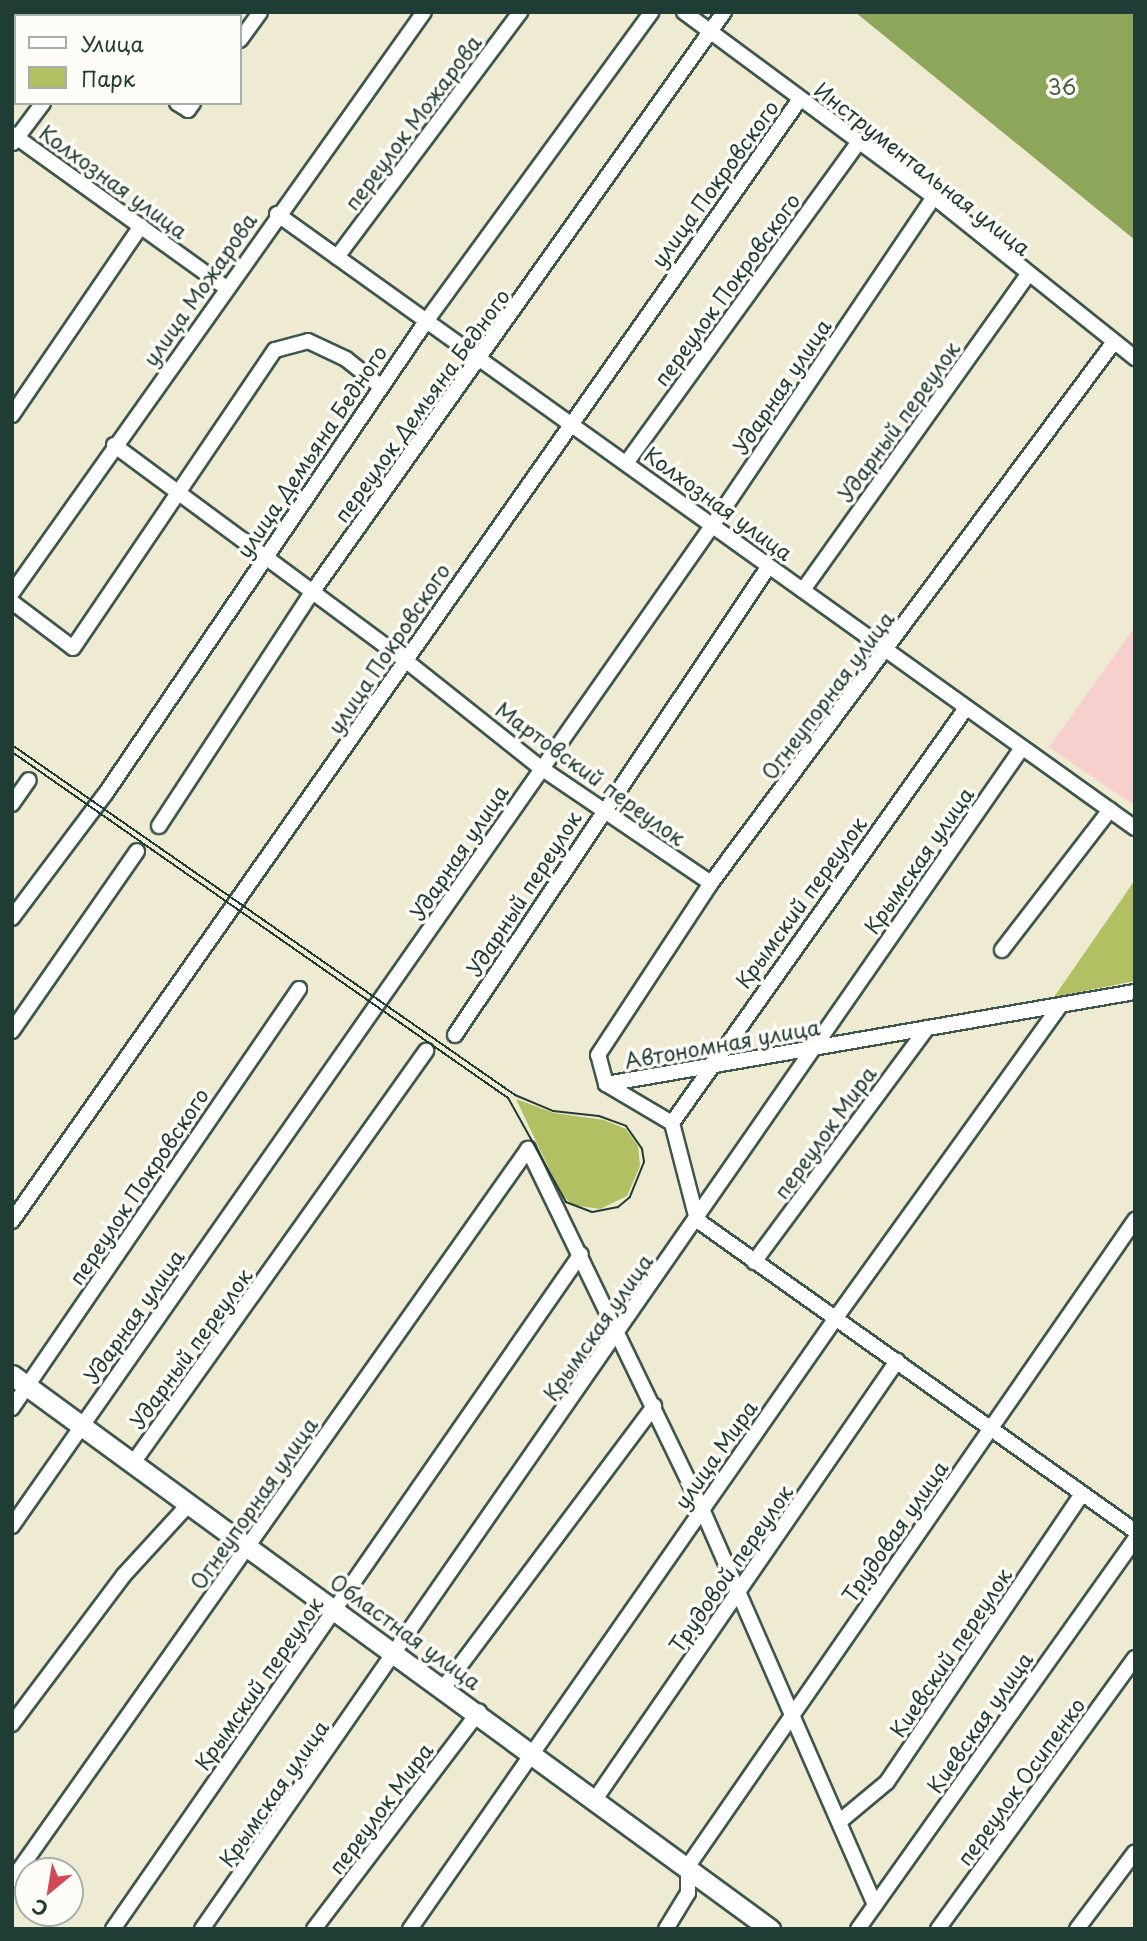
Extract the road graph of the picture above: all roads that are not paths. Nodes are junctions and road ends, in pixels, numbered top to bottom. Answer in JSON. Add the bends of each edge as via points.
{"nodes":[{"id":1,"x":260,"y":12,"type":"edge"},
{"id":2,"x":424,"y":12,"type":"edge"},
{"id":3,"x":520,"y":12,"type":"edge"},
{"id":4,"x":652,"y":12,"type":"edge"},
{"id":5,"x":684,"y":12,"type":"edge"},
{"id":6,"x":724,"y":12,"type":"edge"},
{"id":7,"x":710,"y":33,"type":"junction"},
{"id":8,"x":242,"y":37,"type":"edge"},
{"id":9,"x":800,"y":99,"type":"junction"},
{"id":10,"x":41,"y":105,"type":"edge"},
{"id":11,"x":14,"y":138,"type":"edge"},
{"id":12,"x":859,"y":142,"type":"junction"},
{"id":13,"x":934,"y":197,"type":"junction"},
{"id":14,"x":277,"y":214,"type":"junction"},
{"id":15,"x":141,"y":226,"type":"junction"},
{"id":16,"x":337,"y":257,"type":"junction"},
{"id":17,"x":1028,"y":275,"type":"junction"},
{"id":18,"x":225,"y":288,"type":"junction"},
{"id":19,"x":427,"y":320,"type":"junction"},
{"id":20,"x":1114,"y":342,"type":"junction"},
{"id":21,"x":481,"y":358,"type":"junction"},
{"id":22,"x":1135,"y":358,"type":"edge"},
{"id":23,"x":380,"y":386,"type":"junction"},
{"id":24,"x":12,"y":415,"type":"edge"},
{"id":25,"x":570,"y":421,"type":"junction"},
{"id":26,"x":114,"y":445,"type":"junction"},
{"id":27,"x":627,"y":462,"type":"junction"},
{"id":28,"x":180,"y":491,"type":"junction"},
{"id":29,"x":714,"y":523,"type":"junction"},
{"id":30,"x":264,"y":558,"type":"junction"},
{"id":31,"x":769,"y":566,"type":"junction"},
{"id":32,"x":803,"y":590,"type":"junction"},
{"id":33,"x":313,"y":591,"type":"junction"},
{"id":34,"x":12,"y":593,"type":"edge"},
{"id":35,"x":12,"y":601,"type":"edge"},
{"id":36,"x":887,"y":651,"type":"junction"},
{"id":37,"x":405,"y":660,"type":"junction"},
{"id":38,"x":966,"y":708,"type":"junction"},
{"id":39,"x":1022,"y":748,"type":"junction"},
{"id":40,"x":541,"y":768,"type":"junction"},
{"id":41,"x":30,"y":780,"type":"dead end"},
{"id":42,"x":12,"y":804,"type":"edge"},
{"id":43,"x":602,"y":809,"type":"junction"},
{"id":44,"x":1110,"y":810,"type":"junction"},
{"id":45,"x":159,"y":826,"type":"dead end"},
{"id":46,"x":1135,"y":828,"type":"edge"},
{"id":47,"x":137,"y":851,"type":"dead end"},
{"id":48,"x":712,"y":883,"type":"junction"},
{"id":49,"x":12,"y":918,"type":"edge"},
{"id":50,"x":1002,"y":950,"type":"dead end"},
{"id":51,"x":299,"y":989,"type":"dead end"},
{"id":52,"x":1135,"y":992,"type":"edge"},
{"id":53,"x":1059,"y":1007,"type":"junction"},
{"id":54,"x":927,"y":1028,"type":"junction"},
{"id":55,"x":12,"y":1031,"type":"edge"},
{"id":56,"x":456,"y":1035,"type":"dead end"},
{"id":57,"x":809,"y":1050,"type":"junction"},
{"id":58,"x":426,"y":1051,"type":"dead end"},
{"id":59,"x":706,"y":1069,"type":"junction"},
{"id":60,"x":606,"y":1084,"type":"junction"},
{"id":61,"x":672,"y":1123,"type":"junction"},
{"id":62,"x":697,"y":1220,"type":"junction"},
{"id":63,"x":1135,"y":1220,"type":"edge"},
{"id":64,"x":12,"y":1221,"type":"edge"},
{"id":65,"x":581,"y":1254,"type":"junction"},
{"id":66,"x":754,"y":1262,"type":"junction"},
{"id":67,"x":835,"y":1319,"type":"junction"},
{"id":68,"x":618,"y":1332,"type":"junction"},
{"id":69,"x":897,"y":1361,"type":"junction"},
{"id":70,"x":20,"y":1380,"type":"edge"},
{"id":71,"x":654,"y":1406,"type":"junction"},
{"id":72,"x":12,"y":1408,"type":"edge"},
{"id":73,"x":82,"y":1424,"type":"junction"},
{"id":74,"x":992,"y":1427,"type":"junction"},
{"id":75,"x":133,"y":1463,"type":"junction"},
{"id":76,"x":1082,"y":1494,"type":"junction"},
{"id":77,"x":190,"y":1503,"type":"junction"},
{"id":78,"x":702,"y":1509,"type":"junction"},
{"id":79,"x":12,"y":1526,"type":"edge"},
{"id":80,"x":1135,"y":1531,"type":"edge"},
{"id":81,"x":1135,"y":1539,"type":"edge"},
{"id":82,"x":248,"y":1547,"type":"junction"},
{"id":83,"x":737,"y":1595,"type":"junction"},
{"id":84,"x":336,"y":1608,"type":"junction"},
{"id":85,"x":398,"y":1653,"type":"junction"},
{"id":86,"x":1135,"y":1658,"type":"edge"},
{"id":87,"x":444,"y":1687,"type":"junction"},
{"id":88,"x":479,"y":1712,"type":"junction"},
{"id":89,"x":791,"y":1719,"type":"junction"},
{"id":90,"x":12,"y":1724,"type":"edge"},
{"id":91,"x":534,"y":1751,"type":"junction"},
{"id":92,"x":596,"y":1798,"type":"junction"},
{"id":93,"x":839,"y":1822,"type":"junction"},
{"id":94,"x":1135,"y":1852,"type":"edge"},
{"id":95,"x":688,"y":1866,"type":"junction"},
{"id":96,"x":12,"y":1880,"type":"edge"},
{"id":97,"x":875,"y":1905,"type":"junction"},
{"id":98,"x":113,"y":1929,"type":"edge"},
{"id":99,"x":202,"y":1929,"type":"edge"},
{"id":100,"x":314,"y":1929,"type":"edge"},
{"id":101,"x":410,"y":1929,"type":"edge"},
{"id":102,"x":666,"y":1929,"type":"edge"},
{"id":103,"x":771,"y":1929,"type":"edge"},
{"id":104,"x":858,"y":1929,"type":"edge"},
{"id":105,"x":938,"y":1929,"type":"edge"},
{"id":106,"x":1077,"y":1929,"type":"edge"}],
"edges":[{"from":1,"to":8,"type":"street"},
{"from":2,"to":14,"type":"street","name":"улица Можарова"},
{"from":3,"to":16,"type":"street","name":"переулок Можарова"},
{"from":4,"to":19,"type":"street","name":"улица Демьяна Бедного"},
{"from":5,"to":7,"type":"street","name":"Инструментальная улица"},
{"from":6,"to":7,"type":"street","name":"переулок Демьяна Бедного"},
{"from":7,"to":9,"type":"street","name":"Инструментальная улица"},
{"from":7,"to":21,"type":"street","name":"переулок Демьяна Бедного"},
{"from":9,"to":12,"type":"street","name":"Инструментальная улица"},
{"from":9,"to":25,"type":"street","name":"улица Покровского"},
{"from":10,"to":11,"type":"street"},
{"from":11,"to":15,"type":"street","name":"Колхозная улица"},
{"from":12,"to":13,"type":"street","name":"Инструментальная улица"},
{"from":12,"to":27,"type":"street","name":"переулок Покровского"},
{"from":13,"to":17,"type":"street","name":"Инструментальная улица"},
{"from":13,"to":29,"type":"street","name":"Ударная улица"},
{"from":14,"to":16,"type":"street","name":"Колхозная улица"},
{"from":14,"to":18,"type":"street","name":"улица Можарова"},
{"from":15,"to":18,"type":"street","name":"Колхозная улица"},
{"from":15,"to":24,"type":"street"},
{"from":16,"to":19,"type":"street","name":"Колхозная улица"},
{"from":17,"to":20,"type":"street","name":"Инструментальная улица"},
{"from":17,"to":32,"type":"street","name":"Ударный переулок"},
{"from":18,"to":26,"type":"street","name":"улица Можарова"},
{"from":19,"to":21,"type":"street","name":"Колхозная улица"},
{"from":19,"to":23,"type":"street","name":"улица Демьяна Бедного"},
{"from":20,"to":22,"type":"street","name":"Инструментальная улица"},
{"from":20,"to":36,"type":"street","name":"Огнеупорная улица"},
{"from":21,"to":25,"type":"street","name":"Колхозная улица"},
{"from":21,"to":33,"type":"street","name":"переулок Демьяна Бедного"},
{"from":23,"to":28,"type":"street","via":[[346,359],[308,341],[275,350]]},
{"from":23,"to":30,"type":"street","name":"улица Демьяна Бедного"},
{"from":25,"to":27,"type":"street","name":"Колхозная улица"},
{"from":25,"to":37,"type":"street","name":"улица Покровского"},
{"from":26,"to":28,"type":"street","name":"Мартовский переулок"},
{"from":26,"to":34,"type":"street","name":"улица Можарова"},
{"from":27,"to":29,"type":"street","name":"Колхозная улица"},
{"from":28,"to":30,"type":"street","name":"Мартовский переулок"},
{"from":28,"to":35,"type":"street","via":[[73,648]]},
{"from":29,"to":31,"type":"street","name":"Колхозная улица"},
{"from":29,"to":40,"type":"street","name":"Ударная улица"},
{"from":30,"to":33,"type":"street","name":"Мартовский переулок"},
{"from":30,"to":49,"type":"street","name":"улица Демьяна Бедного","via":[[106,793]]},
{"from":31,"to":32,"type":"street","name":"Колхозная улица"},
{"from":31,"to":43,"type":"street","name":"Ударный переулок"},
{"from":32,"to":36,"type":"street","name":"Колхозная улица"},
{"from":33,"to":37,"type":"street","name":"Мартовский переулок"},
{"from":33,"to":45,"type":"street","name":"переулок Демьяна Бедного"},
{"from":36,"to":38,"type":"street","name":"Колхозная улица"},
{"from":36,"to":48,"type":"street","name":"Огнеупорная улица"},
{"from":37,"to":40,"type":"street","name":"Мартовский переулок"},
{"from":37,"to":64,"type":"street","name":"улица Покровского"},
{"from":38,"to":39,"type":"street","name":"Колхозная улица"},
{"from":38,"to":59,"type":"street","name":"Крымский переулок"},
{"from":39,"to":44,"type":"street","name":"Колхозная улица"},
{"from":39,"to":57,"type":"street","name":"Крымская улица"},
{"from":40,"to":43,"type":"street","name":"Мартовский переулок"},
{"from":40,"to":73,"type":"street","name":"Ударная улица"},
{"from":41,"to":42,"type":"street"},
{"from":43,"to":48,"type":"street","name":"Мартовский переулок"},
{"from":43,"to":56,"type":"street","name":"Ударный переулок"},
{"from":44,"to":46,"type":"street","name":"Колхозная улица"},
{"from":44,"to":50,"type":"street"},
{"from":47,"to":55,"type":"street"},
{"from":48,"to":60,"type":"street","name":"Огнеупорная улица","via":[[598,1055]]},
{"from":51,"to":70,"type":"street","name":"переулок Покровского"},
{"from":52,"to":53,"type":"street","name":"Автономная улица"},
{"from":53,"to":54,"type":"street","name":"Автономная улица"},
{"from":53,"to":67,"type":"street","name":"улица Мира"},
{"from":54,"to":57,"type":"street","name":"Автономная улица"},
{"from":54,"to":66,"type":"street","name":"переулок Мира"},
{"from":57,"to":59,"type":"street","name":"Автономная улица"},
{"from":57,"to":62,"type":"street","name":"Крымская улица"},
{"from":58,"to":75,"type":"street","name":"Ударный переулок"},
{"from":59,"to":60,"type":"street","name":"Автономная улица"},
{"from":59,"to":61,"type":"street","name":"Крымский переулок"},
{"from":60,"to":61,"type":"street","name":"Автономная улица"},
{"from":61,"to":62,"type":"street"},
{"from":62,"to":66,"type":"street"},
{"from":62,"to":68,"type":"street","name":"Крымская улица"},
{"from":63,"to":74,"type":"street","name":"Трудовая улица"},
{"from":65,"to":68,"type":"street"},
{"from":65,"to":82,"type":"street","name":"Огнеупорная улица","via":[[528,1149]]},
{"from":65,"to":84,"type":"street","name":"Крымский переулок"},
{"from":66,"to":67,"type":"street"},
{"from":67,"to":69,"type":"street"},
{"from":67,"to":78,"type":"street","name":"улица Мира"},
{"from":68,"to":71,"type":"street"},
{"from":68,"to":85,"type":"street","name":"Крымская улица"},
{"from":69,"to":74,"type":"street"},
{"from":69,"to":83,"type":"street","name":"Трудовой переулок"},
{"from":70,"to":72,"type":"street","name":"переулок Покровского"},
{"from":70,"to":73,"type":"main road","name":"Областная улица"},
{"from":71,"to":78,"type":"street"},
{"from":71,"to":87,"type":"street"},
{"from":73,"to":75,"type":"main road","name":"Областная улица"},
{"from":73,"to":79,"type":"street","name":"Ударная улица"},
{"from":74,"to":76,"type":"street"},
{"from":74,"to":89,"type":"street","name":"Трудовая улица"},
{"from":75,"to":77,"type":"main road","name":"Областная улица"},
{"from":76,"to":80,"type":"street"},
{"from":76,"to":93,"type":"street","name":"Киевский переулок","via":[[887,1782]]},
{"from":77,"to":82,"type":"main road","name":"Областная улица"},
{"from":77,"to":90,"type":"street","via":[[123,1576]]},
{"from":78,"to":83,"type":"street"},
{"from":78,"to":91,"type":"street","name":"улица Мира"},
{"from":81,"to":97,"type":"street","name":"Киевская улица"},
{"from":82,"to":84,"type":"main road","name":"Областная улица"},
{"from":82,"to":96,"type":"street","name":"Огнеупорная улица"},
{"from":83,"to":89,"type":"street"},
{"from":83,"to":92,"type":"street","name":"Трудовой переулок"},
{"from":84,"to":85,"type":"main road","name":"Областная улица"},
{"from":84,"to":98,"type":"street","name":"Крымский переулок"},
{"from":85,"to":87,"type":"main road","name":"Областная улица"},
{"from":85,"to":99,"type":"street","name":"Крымская улица"},
{"from":86,"to":105,"type":"street","name":"переулок Осипенко"},
{"from":87,"to":88,"type":"main road","name":"Областная улица"},
{"from":88,"to":91,"type":"main road","name":"Областная улица"},
{"from":88,"to":100,"type":"street","name":"переулок Мира"},
{"from":89,"to":93,"type":"street"},
{"from":89,"to":95,"type":"street","name":"Трудовая улица"},
{"from":91,"to":92,"type":"main road","name":"Областная улица"},
{"from":91,"to":101,"type":"street","name":"улица Мира"},
{"from":92,"to":95,"type":"main road","name":"Областная улица"},
{"from":93,"to":97,"type":"street"},
{"from":94,"to":106,"type":"street"},
{"from":95,"to":102,"type":"street","via":[[688,1893]]},
{"from":95,"to":103,"type":"main road","name":"Областная улица"},
{"from":97,"to":104,"type":"street","name":"Киевская улица"}]}
